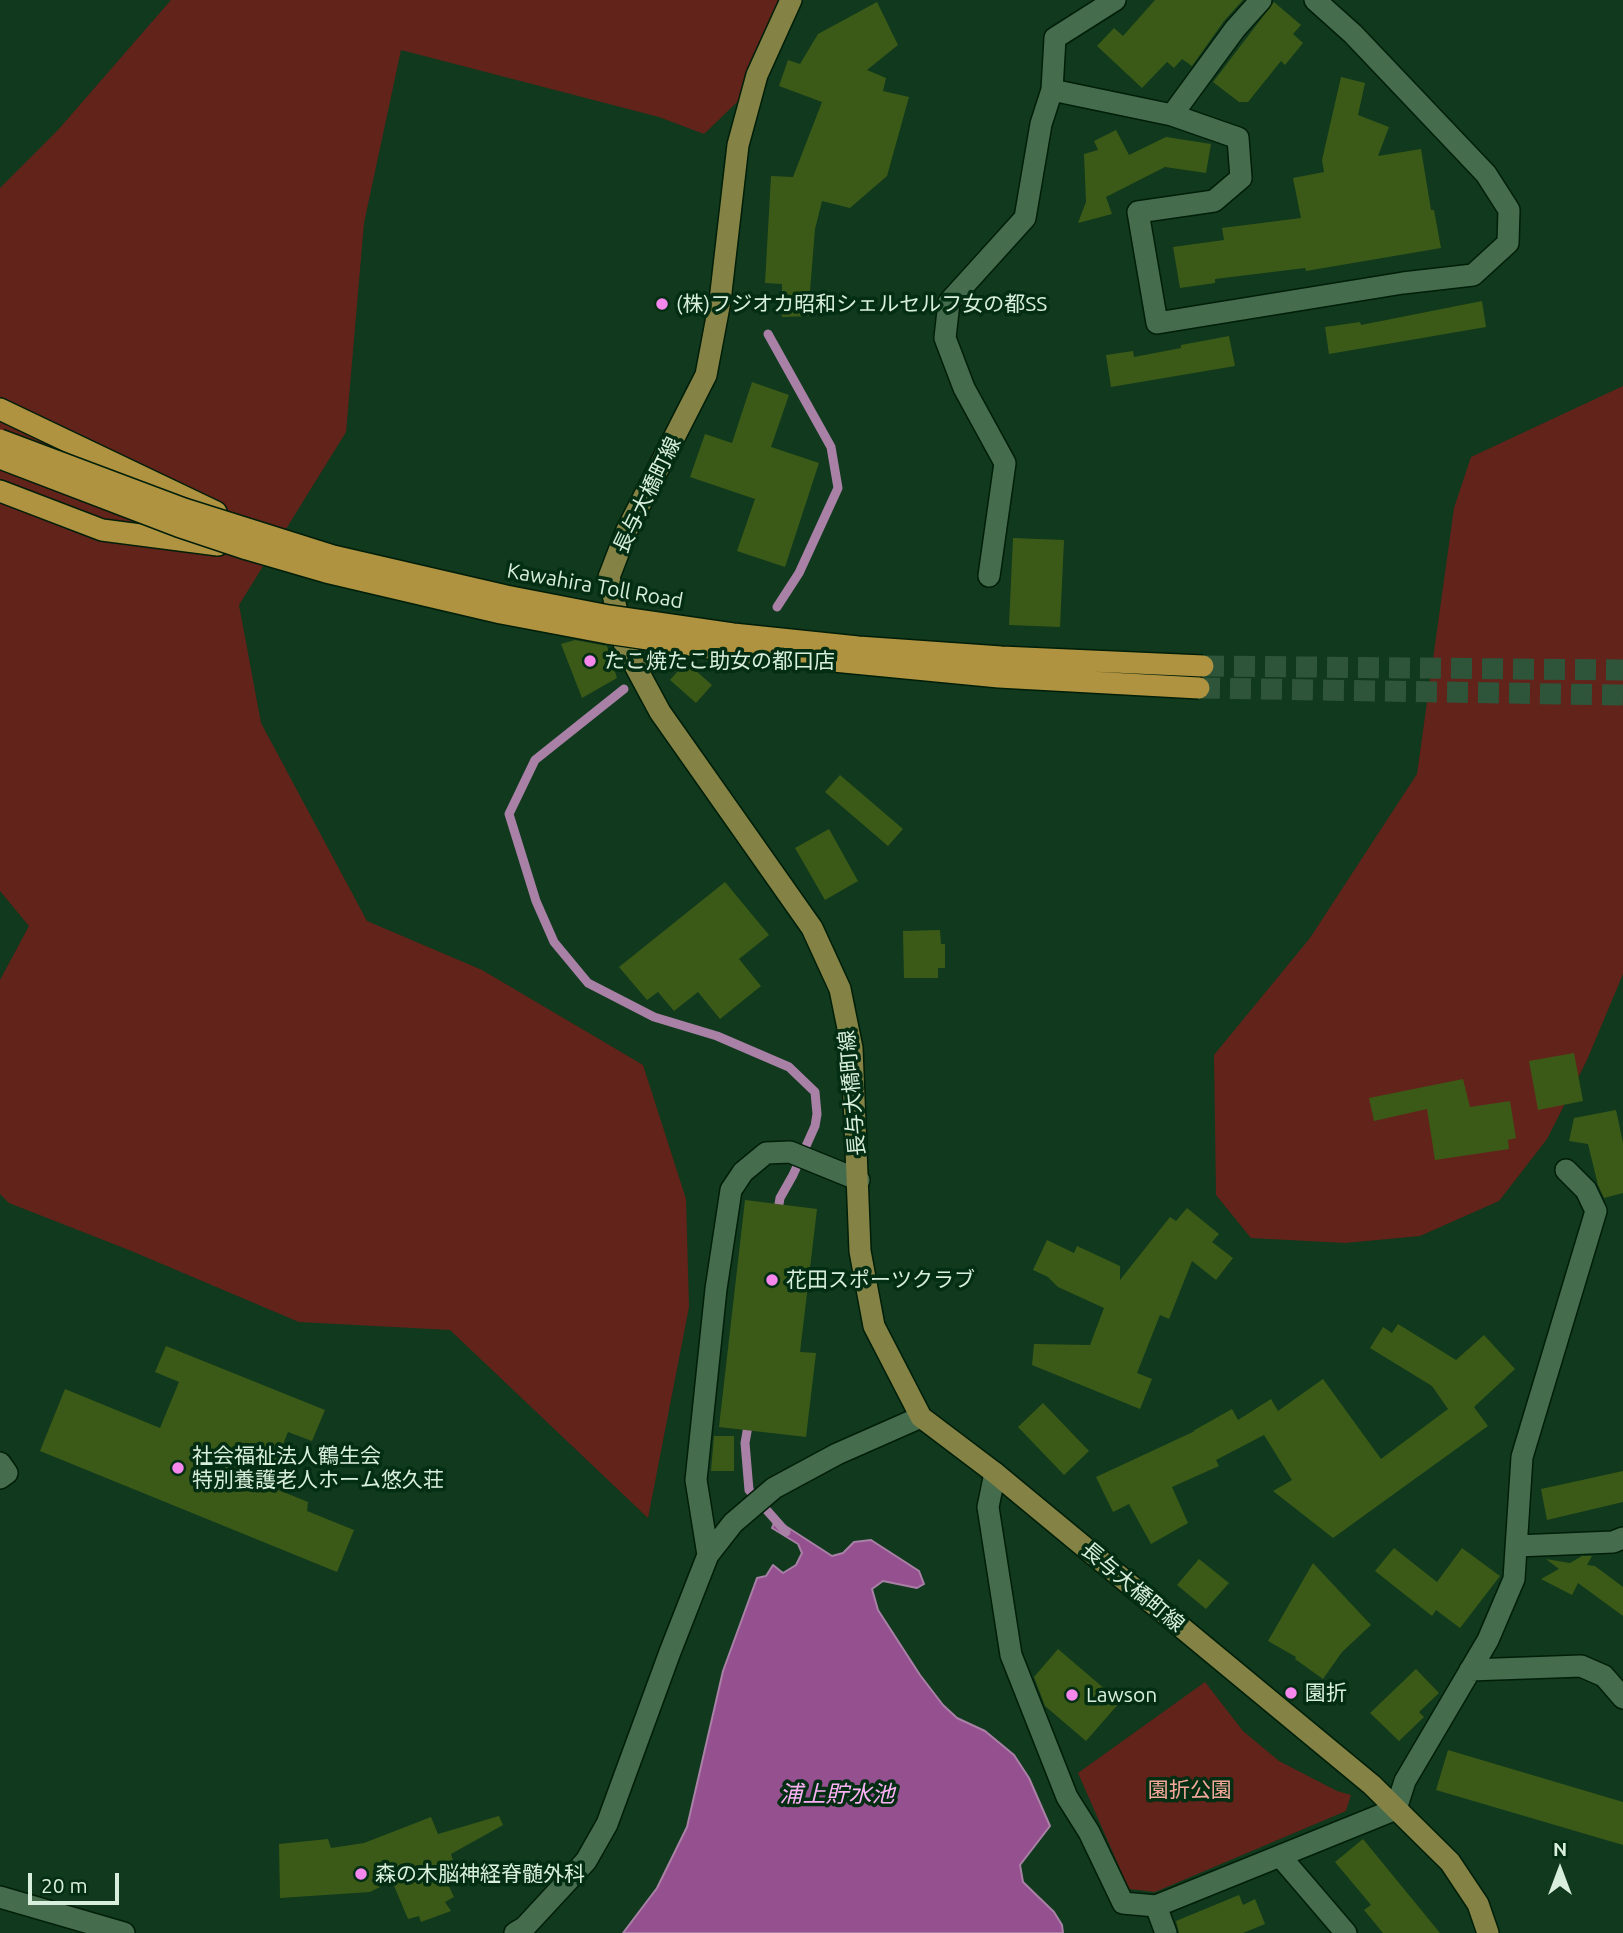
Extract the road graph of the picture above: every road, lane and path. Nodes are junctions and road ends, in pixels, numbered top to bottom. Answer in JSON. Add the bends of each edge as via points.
{"nodes":[{"id":1,"x":791,"y":0,"type":"edge"},
{"id":2,"x":1115,"y":0,"type":"edge"},
{"id":3,"x":1261,"y":0,"type":"edge"},
{"id":4,"x":1315,"y":0,"type":"edge"},
{"id":5,"x":1052,"y":90,"type":"junction"},
{"id":6,"x":1172,"y":115,"type":"junction"},
{"id":7,"x":0,"y":409,"type":"edge"},
{"id":8,"x":0,"y":440,"type":"edge"},
{"id":9,"x":0,"y":458,"type":"edge"},
{"id":10,"x":0,"y":491,"type":"edge"},
{"id":11,"x":268,"y":537,"type":"junction"},
{"id":12,"x":247,"y":549,"type":"junction"},
{"id":13,"x":989,"y":576,"type":"dead end"},
{"id":14,"x":1203,"y":666,"type":"tunnel mouth"},
{"id":15,"x":1199,"y":688,"type":"tunnel mouth"},
{"id":16,"x":1566,"y":1170,"type":"dead end"},
{"id":17,"x":859,"y":1180,"type":"junction"},
{"id":18,"x":921,"y":1417,"type":"junction"},
{"id":19,"x":0,"y":1463,"type":"edge"},
{"id":20,"x":995,"y":1473,"type":"junction"},
{"id":21,"x":0,"y":1478,"type":"edge"},
{"id":22,"x":1623,"y":1538,"type":"edge"},
{"id":23,"x":1517,"y":1546,"type":"junction"},
{"id":24,"x":708,"y":1555,"type":"junction"},
{"id":25,"x":1470,"y":1670,"type":"junction"},
{"id":26,"x":1623,"y":1698,"type":"edge"},
{"id":27,"x":1396,"y":1809,"type":"junction"},
{"id":28,"x":1280,"y":1856,"type":"junction"},
{"id":29,"x":0,"y":1897,"type":"edge"},
{"id":30,"x":1156,"y":1906,"type":"junction"},
{"id":31,"x":124,"y":1933,"type":"edge"},
{"id":32,"x":515,"y":1933,"type":"edge"},
{"id":33,"x":1166,"y":1933,"type":"edge"},
{"id":34,"x":1346,"y":1933,"type":"edge"},
{"id":35,"x":1488,"y":1933,"type":"edge"}],
"edges":[{"from":1,"to":17,"type":"main road","name":"長与大橋町線","via":[[757,75],[738,145],[720,301],[706,375],[627,530],[609,577],[625,647],[660,712],[812,928],[840,989],[852,1048]]},
{"from":2,"to":5,"type":"street","via":[[1055,38]]},
{"from":3,"to":6,"type":"street"},
{"from":4,"to":6,"type":"street","via":[[1486,174],[1509,210],[1508,243],[1473,275],[1157,323],[1138,212],[1214,201],[1241,178],[1238,138]]},
{"from":5,"to":6,"type":"street"},
{"from":5,"to":13,"type":"street","via":[[1041,124],[1025,218],[949,302],[945,338],[964,388],[1005,463]]},
{"from":7,"to":11,"type":"highway"},
{"from":8,"to":11,"type":"highway","name":"Kawahira Toll Road","bridge":true},
{"from":9,"to":12,"type":"highway","name":"Kawahira Toll Road","bridge":true},
{"from":10,"to":12,"type":"highway","via":[[102,530]]},
{"from":11,"to":14,"type":"highway","name":"Kawahira Toll Road","bridge":true,"via":[[506,596],[733,634],[858,647]]},
{"from":12,"to":15,"type":"highway","name":"Kawahira Toll Road","bridge":true,"via":[[501,613],[730,651],[999,677]]},
{"from":16,"to":23,"type":"street","via":[[1586,1190],[1596,1211],[1522,1457]]},
{"from":17,"to":18,"type":"main road","name":"長与大橋町線","via":[[860,1251],[874,1326]]},
{"from":17,"to":24,"type":"street","via":[[790,1152],[766,1153],[743,1172],[731,1190],[696,1480]]},
{"from":18,"to":20,"type":"main road","name":"長与大橋町線"},
{"from":18,"to":24,"type":"street","via":[[836,1454],[774,1488],[742,1513]]},
{"from":19,"to":21,"type":"street","via":[[7,1473]]},
{"from":20,"to":27,"type":"main road","name":"長与大橋町線"},
{"from":20,"to":30,"type":"street","via":[[988,1507],[1011,1655],[1067,1797],[1123,1903]]},
{"from":22,"to":23,"type":"street"},
{"from":23,"to":25,"type":"street","via":[[1514,1579]]},
{"from":24,"to":32,"type":"street","via":[[607,1824],[586,1861]]},
{"from":25,"to":26,"type":"street","via":[[1581,1666],[1604,1675]]},
{"from":25,"to":27,"type":"street","via":[[1405,1781]]},
{"from":27,"to":28,"type":"street"},
{"from":27,"to":35,"type":"main road","name":"長与大橋町線","via":[[1450,1862],[1478,1904]]},
{"from":28,"to":30,"type":"street"},
{"from":28,"to":34,"type":"street"},
{"from":29,"to":31,"type":"street"},
{"from":30,"to":33,"type":"street"}]}
